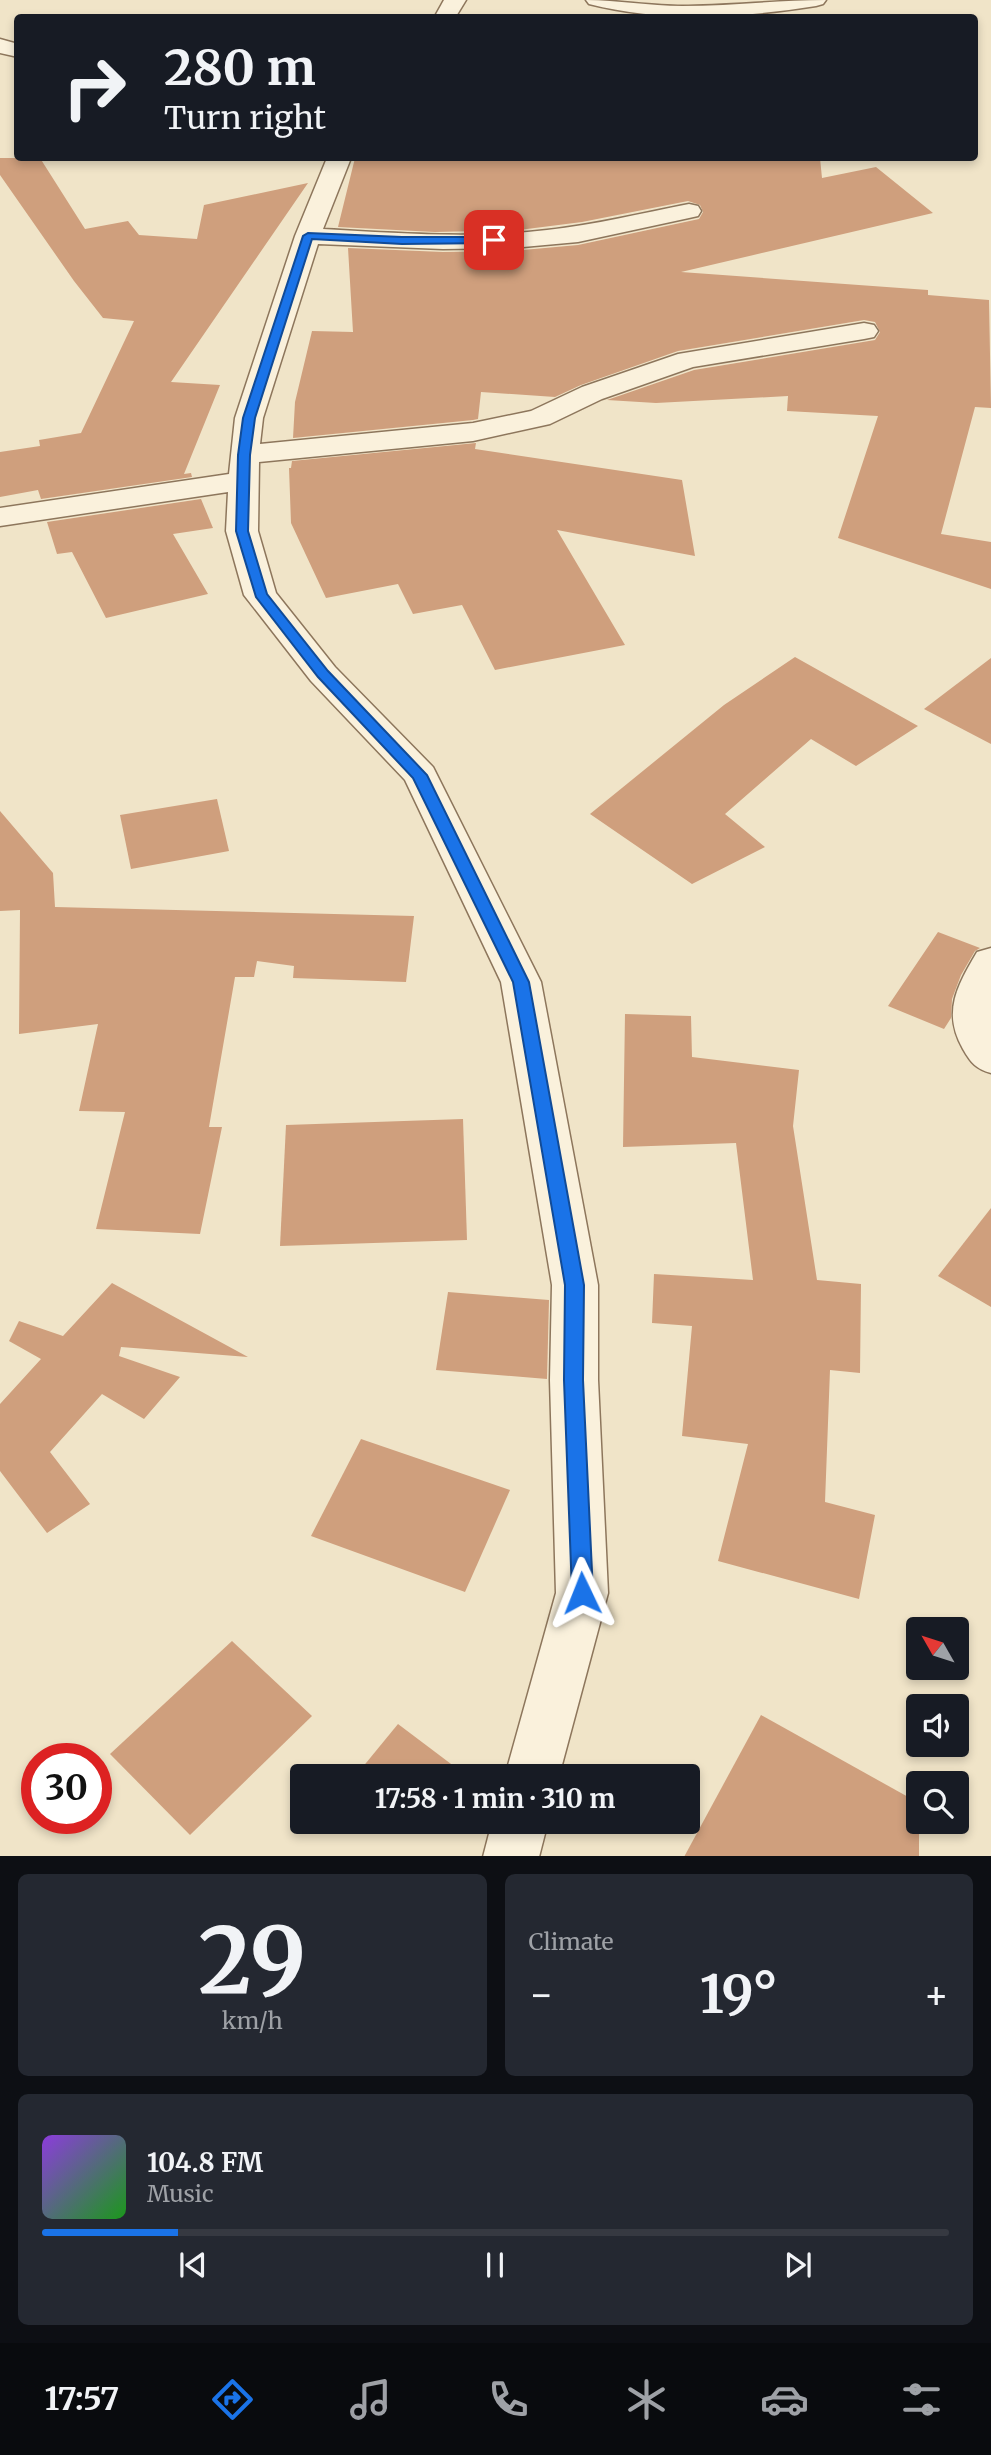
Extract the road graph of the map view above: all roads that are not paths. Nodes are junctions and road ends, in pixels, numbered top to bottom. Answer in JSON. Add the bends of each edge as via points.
{"nodes":[{"id":1,"x":596,"y":0,"type":"edge"},
{"id":2,"x":816,"y":0,"type":"edge"},
{"id":3,"x":338,"y":161,"type":"edge"},
{"id":4,"x":689,"y":211,"type":"dead end"},
{"id":5,"x":308,"y":236,"type":"junction"},
{"id":6,"x":864,"y":331,"type":"dead end"},
{"id":7,"x":244,"y":468,"type":"junction"},
{"id":8,"x":0,"y":517,"type":"edge"},
{"id":9,"x":991,"y":962,"type":"edge"},
{"id":10,"x":991,"y":1058,"type":"edge"},
{"id":11,"x":535,"y":1764,"type":"edge"},
{"id":12,"x":517,"y":1834,"type":"edge"},
{"id":13,"x":510,"y":1856,"type":"edge"}],
"edges":[{"from":1,"to":2,"type":"street","via":[[650,11]]},
{"from":3,"to":5,"type":"street"},
{"from":4,"to":5,"type":"street","via":[[576,234],[494,240]]},
{"from":5,"to":7,"type":"street","via":[[249,418]]},
{"from":6,"to":7,"type":"street","via":[[688,360],[592,393],[540,418],[473,432],[298,447]]},
{"from":7,"to":8,"type":"street"},
{"from":7,"to":11,"type":"street","via":[[242,531],[260,595],[323,674],[420,775],[521,982],[575,1285],[582,1593]]},
{"from":9,"to":10,"type":"street","via":[[976,992],[970,1022],[977,1043]]},
{"from":12,"to":13,"type":"street"}]}
